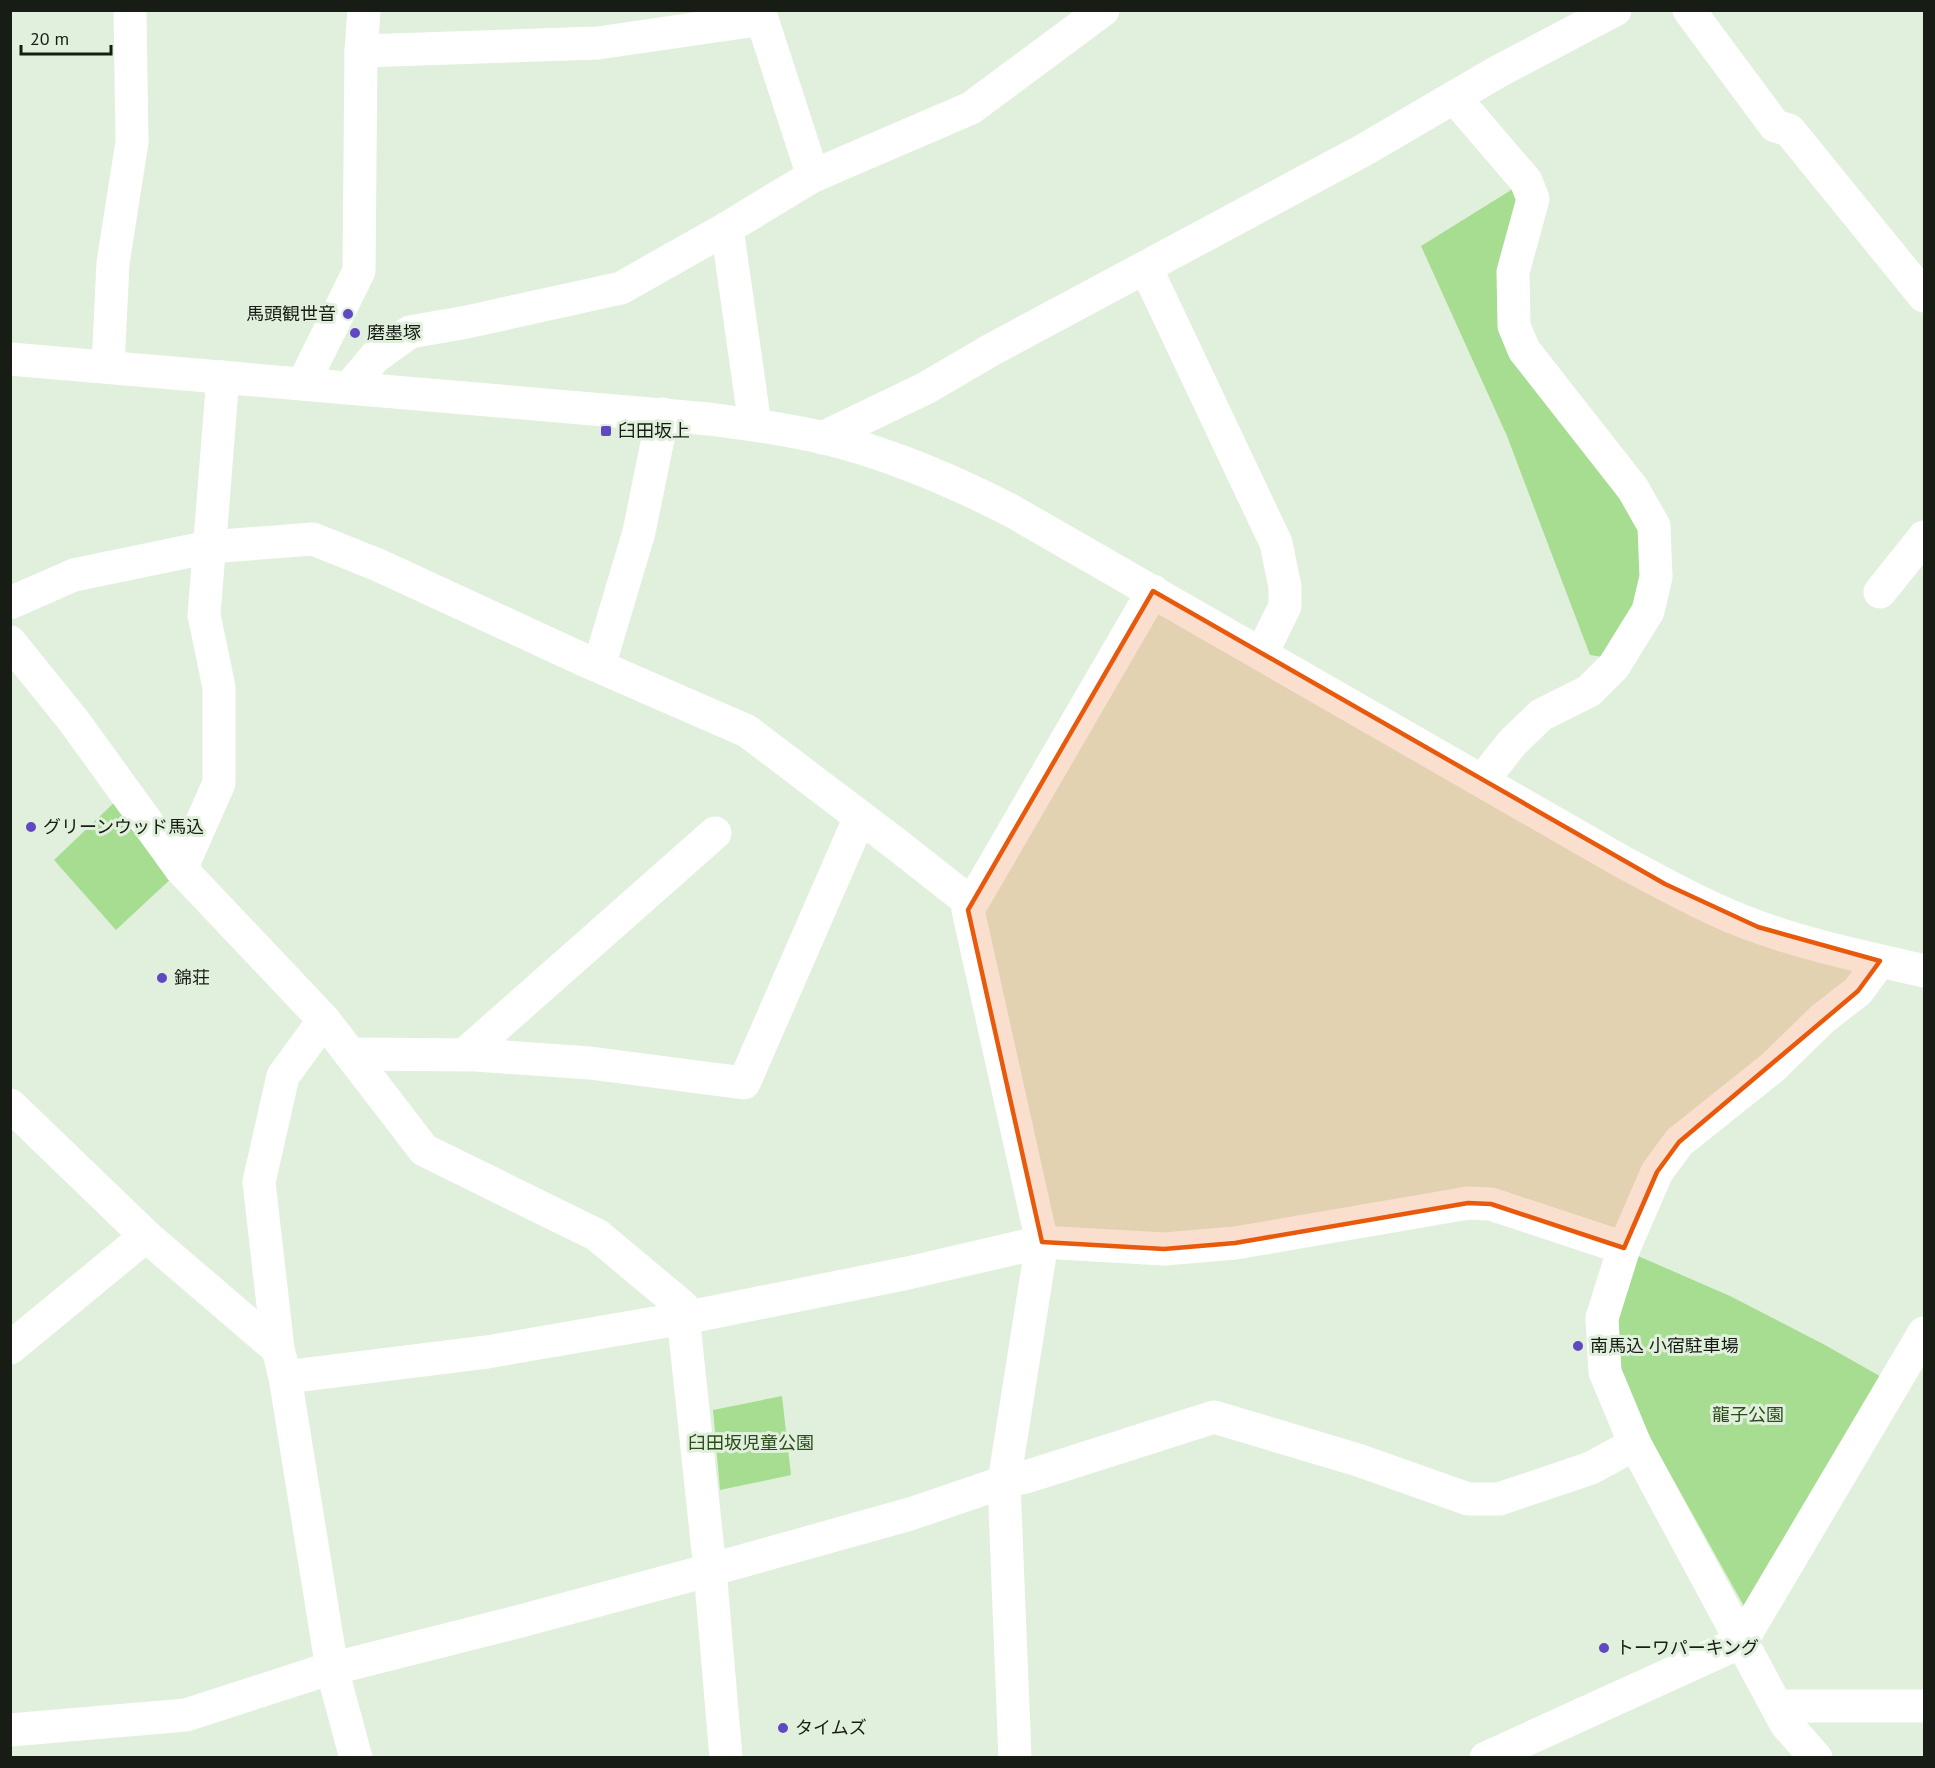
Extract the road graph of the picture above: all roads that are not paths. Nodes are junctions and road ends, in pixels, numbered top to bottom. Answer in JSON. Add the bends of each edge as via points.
{"nodes":[{"id":1,"x":130,"y":10,"type":"edge"},
{"id":2,"x":364,"y":10,"type":"edge"},
{"id":3,"x":1103,"y":10,"type":"edge"},
{"id":4,"x":1615,"y":10,"type":"edge"},
{"id":5,"x":1689,"y":10,"type":"edge"},
{"id":6,"x":695,"y":19,"type":"edge"},
{"id":7,"x":361,"y":51,"type":"junction"},
{"id":8,"x":1454,"y":97,"type":"junction"},
{"id":9,"x":813,"y":176,"type":"junction"},
{"id":10,"x":727,"y":228,"type":"junction"},
{"id":11,"x":1146,"y":268,"type":"junction"},
{"id":12,"x":1924,"y":296,"type":"edge"},
{"id":13,"x":10,"y":359,"type":"edge"},
{"id":14,"x":108,"y":368,"type":"junction"},
{"id":15,"x":223,"y":377,"type":"junction"},
{"id":16,"x":303,"y":384,"type":"junction"},
{"id":17,"x":349,"y":388,"type":"junction"},
{"id":18,"x":663,"y":414,"type":"junction"},
{"id":19,"x":755,"y":425,"type":"junction"},
{"id":20,"x":822,"y":438,"type":"junction"},
{"id":21,"x":1924,"y":537,"type":"edge"},
{"id":22,"x":209,"y":547,"type":"junction"},
{"id":23,"x":1153,"y":591,"type":"junction"},
{"id":24,"x":1880,"y":592,"type":"dead end"},
{"id":25,"x":10,"y":603,"type":"edge"},
{"id":26,"x":10,"y":642,"type":"edge"},
{"id":27,"x":1262,"y":653,"type":"junction"},
{"id":28,"x":599,"y":666,"type":"junction"},
{"id":29,"x":1482,"y":781,"type":"junction"},
{"id":30,"x":860,"y":818,"type":"junction"},
{"id":31,"x":715,"y":832,"type":"dead end"},
{"id":32,"x":181,"y":869,"type":"junction"},
{"id":33,"x":971,"y":903,"type":"junction"},
{"id":34,"x":1880,"y":961,"type":"junction"},
{"id":35,"x":1924,"y":971,"type":"edge"},
{"id":36,"x":324,"y":1020,"type":"junction"},
{"id":37,"x":350,"y":1054,"type":"junction"},
{"id":38,"x":465,"y":1054,"type":"junction"},
{"id":39,"x":10,"y":1105,"type":"edge"},
{"id":40,"x":146,"y":1236,"type":"junction"},
{"id":41,"x":1042,"y":1242,"type":"junction"},
{"id":42,"x":1624,"y":1248,"type":"junction"},
{"id":43,"x":684,"y":1317,"type":"junction"},
{"id":44,"x":1924,"y":1333,"type":"edge"},
{"id":45,"x":10,"y":1348,"type":"edge"},
{"id":46,"x":281,"y":1363,"type":"junction"},
{"id":47,"x":1635,"y":1444,"type":"junction"},
{"id":48,"x":1004,"y":1482,"type":"junction"},
{"id":49,"x":710,"y":1570,"type":"junction"},
{"id":50,"x":1742,"y":1642,"type":"junction"},
{"id":51,"x":332,"y":1669,"type":"junction"},
{"id":52,"x":1777,"y":1706,"type":"junction"},
{"id":53,"x":1924,"y":1706,"type":"edge"},
{"id":54,"x":10,"y":1730,"type":"edge"},
{"id":55,"x":356,"y":1758,"type":"edge"},
{"id":56,"x":726,"y":1758,"type":"edge"},
{"id":57,"x":1015,"y":1758,"type":"edge"},
{"id":58,"x":1486,"y":1758,"type":"edge"},
{"id":59,"x":1816,"y":1758,"type":"edge"}],
"edges":[{"from":1,"to":14,"type":"street","via":[[132,142],[113,263]]},
{"from":2,"to":7,"type":"street"},
{"from":3,"to":9,"type":"street","via":[[971,108]]},
{"from":4,"to":8,"type":"street"},
{"from":5,"to":12,"type":"street","via":[[1776,126],[1789,130]]},
{"from":6,"to":7,"type":"street","via":[[598,43]]},
{"from":6,"to":9,"type":"street","via":[[762,19]]},
{"from":7,"to":16,"type":"street","via":[[359,271]]},
{"from":8,"to":11,"type":"street"},
{"from":8,"to":29,"type":"street","via":[[1526,181],[1533,199],[1514,272],[1514,326],[1524,350],[1633,489],[1654,526],[1656,577],[1648,612],[1614,666],[1589,691],[1541,716],[1512,743]]},
{"from":9,"to":10,"type":"street"},
{"from":10,"to":17,"type":"street","via":[[621,288],[410,332],[375,357]]},
{"from":10,"to":19,"type":"street"},
{"from":11,"to":20,"type":"street","via":[[926,388]]},
{"from":11,"to":27,"type":"street","via":[[1276,543],[1286,587],[1285,606]]},
{"from":13,"to":14,"type":"street"},
{"from":14,"to":15,"type":"street"},
{"from":15,"to":16,"type":"street"},
{"from":15,"to":22,"type":"street"},
{"from":16,"to":17,"type":"street"},
{"from":17,"to":18,"type":"street"},
{"from":18,"to":19,"type":"street"},
{"from":18,"to":28,"type":"street","via":[[639,532]]},
{"from":19,"to":20,"type":"street"},
{"from":20,"to":23,"type":"street","via":[[886,456],[964,487]]},
{"from":21,"to":24,"type":"street"},
{"from":22,"to":25,"type":"street","via":[[74,575]]},
{"from":22,"to":28,"type":"street","via":[[313,539]]},
{"from":22,"to":32,"type":"street","via":[[204,615],[219,687],[219,783]]},
{"from":23,"to":27,"type":"street"},
{"from":23,"to":33,"type":"street"},
{"from":26,"to":32,"type":"street","via":[[73,720]]},
{"from":27,"to":29,"type":"street"},
{"from":28,"to":30,"type":"street","via":[[747,731]]},
{"from":29,"to":34,"type":"street","via":[[1621,861],[1720,911],[1786,937]]},
{"from":30,"to":33,"type":"street"},
{"from":30,"to":38,"type":"street","via":[[744,1083],[590,1063]]},
{"from":31,"to":38,"type":"street"},
{"from":32,"to":36,"type":"street"},
{"from":33,"to":41,"type":"street","via":[[968,910]]},
{"from":34,"to":35,"type":"street"},
{"from":34,"to":42,"type":"street","via":[[1858,991],[1822,1019],[1773,1067],[1679,1142],[1657,1172]]},
{"from":36,"to":37,"type":"street"},
{"from":36,"to":46,"type":"street","via":[[283,1076],[259,1182]]},
{"from":37,"to":38,"type":"street"},
{"from":37,"to":43,"type":"street","via":[[424,1150],[597,1235],[682,1306]]},
{"from":39,"to":40,"type":"street"},
{"from":40,"to":45,"type":"street"},
{"from":40,"to":46,"type":"street"},
{"from":41,"to":42,"type":"street","via":[[1164,1249],[1236,1243],[1468,1203],[1491,1204]]},
{"from":41,"to":43,"type":"street"},
{"from":41,"to":48,"type":"street"},
{"from":42,"to":47,"type":"street","via":[[1602,1318],[1605,1372]]},
{"from":43,"to":46,"type":"street","via":[[487,1352]]},
{"from":43,"to":49,"type":"street"},
{"from":44,"to":50,"type":"street"},
{"from":46,"to":51,"type":"street"},
{"from":47,"to":48,"type":"street","via":[[1591,1468],[1499,1499],[1468,1499],[1358,1460],[1214,1417]]},
{"from":47,"to":50,"type":"street"},
{"from":48,"to":49,"type":"street","via":[[910,1514]]},
{"from":48,"to":57,"type":"street"},
{"from":49,"to":51,"type":"street"},
{"from":49,"to":56,"type":"street"},
{"from":50,"to":52,"type":"street"},
{"from":50,"to":58,"type":"street"},
{"from":51,"to":54,"type":"street","via":[[186,1715]]},
{"from":51,"to":55,"type":"street"},
{"from":52,"to":53,"type":"street"},
{"from":52,"to":59,"type":"street","via":[[1786,1724]]}]}
